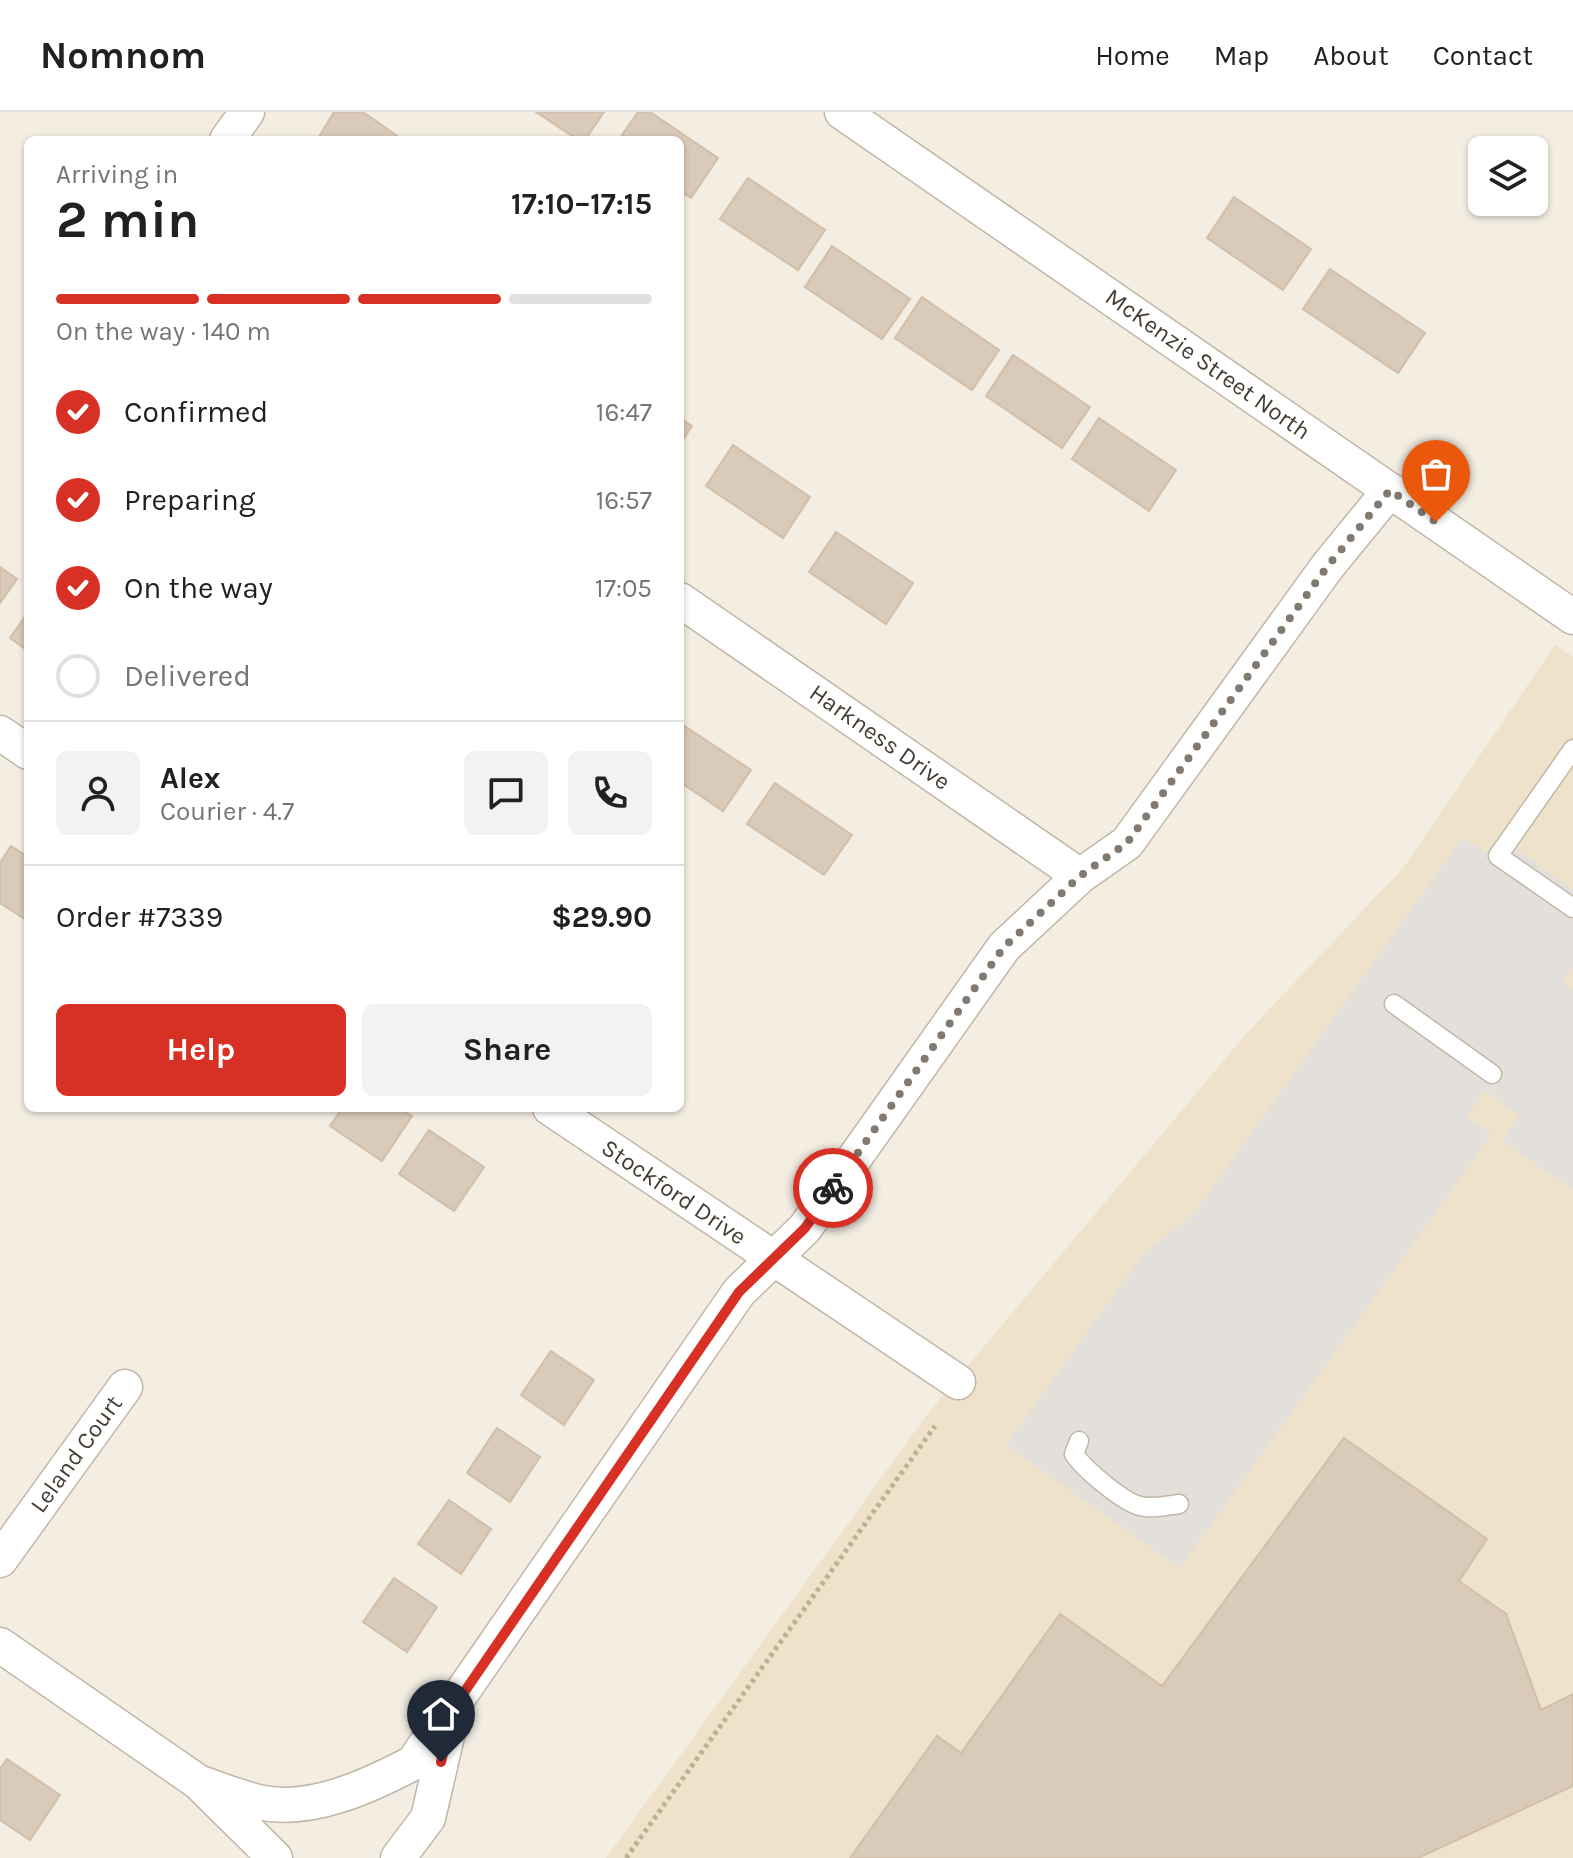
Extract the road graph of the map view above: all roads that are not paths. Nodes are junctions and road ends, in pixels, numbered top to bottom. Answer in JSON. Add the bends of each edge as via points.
{"nodes":[{"id":1,"x":247,"y":112,"type":"edge"},
{"id":2,"x":842,"y":112,"type":"edge"},
{"id":3,"x":230,"y":136,"type":"edge"},
{"id":4,"x":1390,"y":490,"type":"junction"},
{"id":5,"x":684,"y":603,"type":"edge"},
{"id":6,"x":1573,"y":617,"type":"edge"},
{"id":7,"x":0,"y":733,"type":"edge"},
{"id":8,"x":24,"y":749,"type":"edge"},
{"id":9,"x":1573,"y":749,"type":"edge"},
{"id":10,"x":1080,"y":876,"type":"junction"},
{"id":11,"x":1573,"y":908,"type":"edge"},
{"id":12,"x":1394,"y":1004,"type":"dead end"},
{"id":13,"x":1492,"y":1074,"type":"dead end"},
{"id":14,"x":556,"y":1112,"type":"edge"},
{"id":15,"x":773,"y":1259,"type":"junction"},
{"id":16,"x":958,"y":1382,"type":"dead end"},
{"id":17,"x":125,"y":1387,"type":"dead end"},
{"id":18,"x":1079,"y":1441,"type":"dead end"},
{"id":19,"x":1179,"y":1504,"type":"dead end"},
{"id":20,"x":0,"y":1560,"type":"edge"},
{"id":21,"x":0,"y":1645,"type":"edge"},
{"id":22,"x":454,"y":1707,"type":"junction"},
{"id":23,"x":198,"y":1782,"type":"junction"},
{"id":24,"x":275,"y":1858,"type":"edge"},
{"id":25,"x":398,"y":1858,"type":"edge"}],
"edges":[{"from":1,"to":3,"type":"street"},
{"from":2,"to":4,"type":"street","name":"McKenzie Street North"},
{"from":4,"to":6,"type":"street","name":"McKenzie Street North"},
{"from":4,"to":10,"type":"street","via":[[1327,567],[1127,843]]},
{"from":5,"to":10,"type":"street","name":"Harkness Drive"},
{"from":7,"to":8,"type":"street"},
{"from":9,"to":11,"type":"lane","via":[[1498,856]]},
{"from":10,"to":15,"type":"street","via":[[1004,947],[805,1228]]},
{"from":12,"to":13,"type":"lane"},
{"from":14,"to":15,"type":"street","name":"Stockford Drive"},
{"from":15,"to":16,"type":"street","name":"Stockford Drive"},
{"from":15,"to":22,"type":"street","via":[[739,1292]]},
{"from":17,"to":20,"type":"street","name":"Leland Court"},
{"from":18,"to":19,"type":"lane","via":[[1074,1454],[1082,1466],[1136,1505]]},
{"from":21,"to":23,"type":"street"},
{"from":22,"to":23,"type":"street","via":[[413,1763],[335,1799],[261,1803]]},
{"from":22,"to":25,"type":"street","via":[[428,1818]]},
{"from":23,"to":24,"type":"street"}]}
